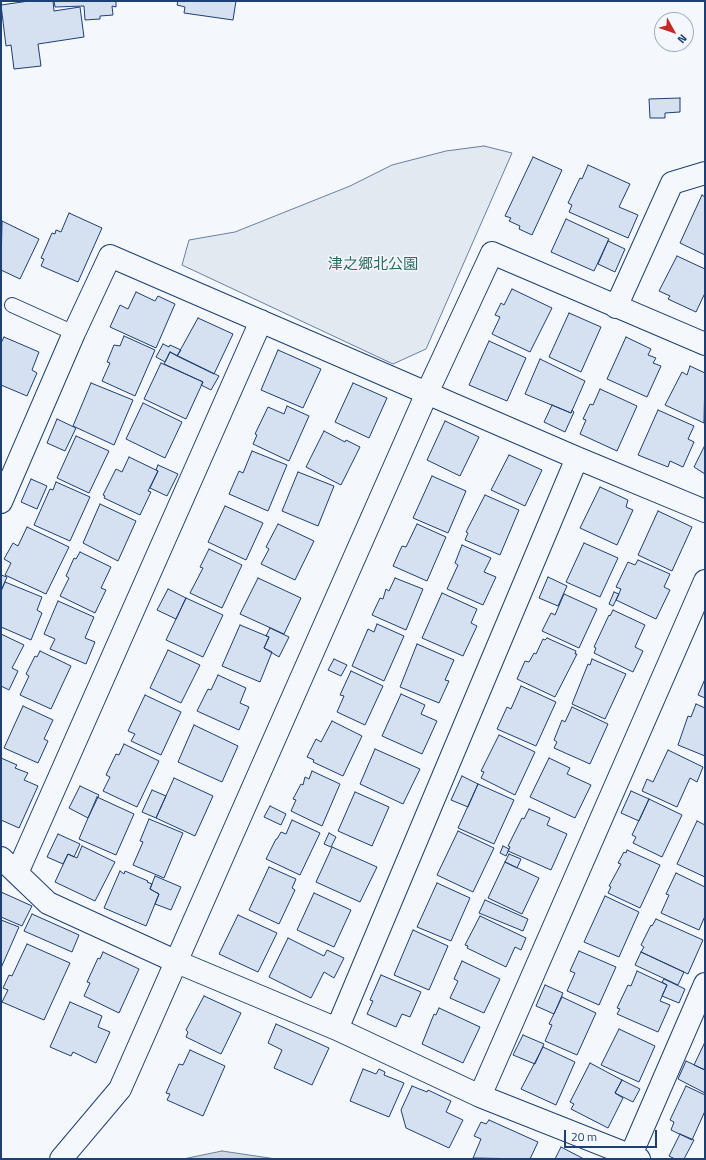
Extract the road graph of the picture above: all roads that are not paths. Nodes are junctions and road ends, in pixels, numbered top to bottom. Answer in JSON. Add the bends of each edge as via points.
{"nodes":[{"id":1,"x":705,"y":173,"type":"edge"},
{"id":2,"x":12,"y":305,"type":"dead end"},
{"id":3,"x":616,"y":307,"type":"junction"},
{"id":4,"x":261,"y":321,"type":"junction"},
{"id":5,"x":74,"y":333,"type":"junction"},
{"id":6,"x":705,"y":344,"type":"edge"},
{"id":7,"x":426,"y":393,"type":"junction"},
{"id":8,"x":577,"y":458,"type":"junction"},
{"id":9,"x":1,"y":502,"type":"edge"},
{"id":10,"x":705,"y":511,"type":"edge"},
{"id":11,"x":705,"y":581,"type":"edge"},
{"id":12,"x":1,"y":858,"type":"edge"},
{"id":13,"x":16,"y":873,"type":"junction"},
{"id":14,"x":177,"y":962,"type":"junction"},
{"id":15,"x":705,"y":984,"type":"edge"},
{"id":16,"x":337,"y":1029,"type":"junction"},
{"id":17,"x":480,"y":1096,"type":"junction"},
{"id":18,"x":635,"y":1157,"type":"edge"},
{"id":19,"x":61,"y":1159,"type":"edge"}],
"edges":[{"from":1,"to":3,"type":"street","via":[[672,183]]},
{"from":2,"to":5,"type":"lane"},
{"from":3,"to":6,"type":"street"},
{"from":3,"to":7,"type":"street","via":[[492,253]]},
{"from":4,"to":5,"type":"street","via":[[110,256]]},
{"from":4,"to":7,"type":"street"},
{"from":4,"to":13,"type":"street"},
{"from":5,"to":9,"type":"street"},
{"from":7,"to":8,"type":"street"},
{"from":7,"to":14,"type":"street"},
{"from":8,"to":10,"type":"street"},
{"from":8,"to":16,"type":"street"},
{"from":11,"to":17,"type":"street"},
{"from":12,"to":13,"type":"street"},
{"from":13,"to":14,"type":"street","via":[[48,903]]},
{"from":14,"to":16,"type":"street"},
{"from":14,"to":19,"type":"street","via":[[120,1089]]},
{"from":15,"to":18,"type":"street"},
{"from":16,"to":17,"type":"street"},
{"from":17,"to":18,"type":"street"}]}
